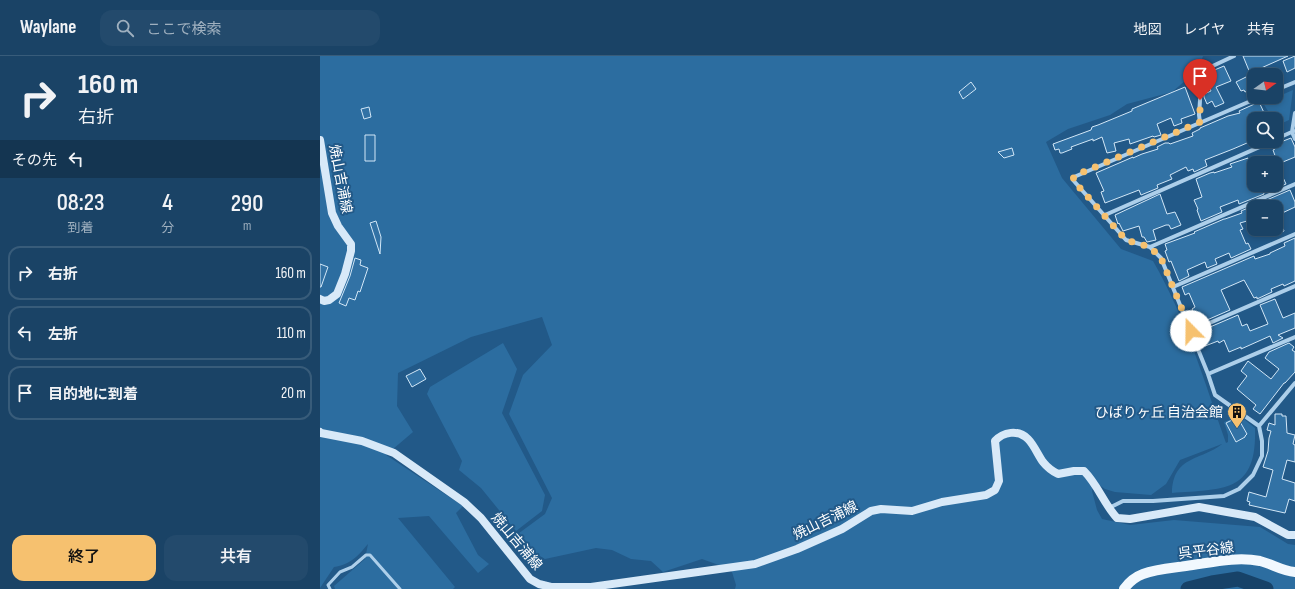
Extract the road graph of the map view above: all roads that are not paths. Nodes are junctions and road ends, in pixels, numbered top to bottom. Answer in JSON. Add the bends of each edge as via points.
{"nodes":[{"id":1,"x":1234,"y":56,"type":"edge"},
{"id":2,"x":1295,"y":82,"type":"edge"},
{"id":3,"x":1283,"y":87,"type":"edge"},
{"id":4,"x":1247,"y":102,"type":"edge"},
{"id":5,"x":1295,"y":113,"type":"edge"},
{"id":6,"x":1200,"y":122,"type":"junction"},
{"id":7,"x":1294,"y":132,"type":"edge"},
{"id":8,"x":1283,"y":136,"type":"edge"},
{"id":9,"x":1295,"y":139,"type":"edge"},
{"id":10,"x":320,"y":140,"type":"edge"},
{"id":11,"x":1256,"y":148,"type":"edge"},
{"id":12,"x":1295,"y":184,"type":"edge"},
{"id":13,"x":1105,"y":215,"type":"junction"},
{"id":14,"x":1295,"y":234,"type":"edge"},
{"id":15,"x":1150,"y":247,"type":"junction"},
{"id":16,"x":1295,"y":286,"type":"edge"},
{"id":17,"x":1173,"y":287,"type":"junction"},
{"id":18,"x":320,"y":299,"type":"edge"},
{"id":19,"x":1191,"y":331,"type":"junction"},
{"id":20,"x":1295,"y":337,"type":"edge"},
{"id":21,"x":1208,"y":374,"type":"junction"},
{"id":22,"x":1295,"y":383,"type":"edge"},
{"id":23,"x":1259,"y":426,"type":"junction"},
{"id":24,"x":320,"y":432,"type":"edge"},
{"id":25,"x":1108,"y":508,"type":"junction"},
{"id":26,"x":1295,"y":535,"type":"edge"},
{"id":27,"x":1295,"y":572,"type":"edge"},
{"id":28,"x":590,"y":588,"type":"edge"},
{"id":29,"x":330,"y":589,"type":"edge"},
{"id":30,"x":400,"y":589,"type":"edge"},
{"id":31,"x":1124,"y":589,"type":"edge"}],
"edges":[{"from":1,"to":6,"type":"street","via":[[1202,71]]},
{"from":2,"to":3,"type":"street"},
{"from":4,"to":6,"type":"street"},
{"from":5,"to":7,"type":"street"},
{"from":6,"to":13,"type":"street","via":[[1074,176],[1073,180]]},
{"from":7,"to":8,"type":"street"},
{"from":7,"to":9,"type":"street"},
{"from":10,"to":18,"type":"main road","name":"焼山吉浦線","via":[[332,213],[351,244],[351,251],[337,294],[329,300]]},
{"from":11,"to":13,"type":"street"},
{"from":12,"to":15,"type":"street"},
{"from":13,"to":15,"type":"street","via":[[1126,240]]},
{"from":14,"to":17,"type":"street"},
{"from":15,"to":17,"type":"street","via":[[1161,258]]},
{"from":16,"to":19,"type":"street"},
{"from":17,"to":19,"type":"street"},
{"from":19,"to":21,"type":"street"},
{"from":20,"to":21,"type":"street"},
{"from":21,"to":23,"type":"street","via":[[1215,395]]},
{"from":22,"to":23,"type":"street"},
{"from":23,"to":25,"type":"street","via":[[1262,456],[1253,475],[1239,489],[1224,496],[1123,501]]},
{"from":24,"to":28,"type":"main road","name":"焼山吉浦線","via":[[362,441],[394,453],[464,502],[481,518],[530,579],[538,584]]},
{"from":25,"to":26,"type":"main road","name":"焼山吉浦線","via":[[1117,518],[1130,519],[1199,507],[1255,517],[1288,535]]},
{"from":25,"to":28,"type":"main road","name":"焼山吉浦線","via":[[1091,478],[1084,471],[1058,474],[1049,469],[1027,438],[1010,432],[1000,435],[995,441],[999,480],[995,490],[986,495],[942,502],[912,511],[871,511],[842,529],[755,564]]},
{"from":27,"to":31,"type":"main road","name":"呉平谷線","via":[[1260,561],[1229,561],[1162,569],[1143,574],[1130,581]]},
{"from":29,"to":30,"type":"lane","via":[[328,585],[340,572],[352,567],[366,555],[370,555]]}]}
